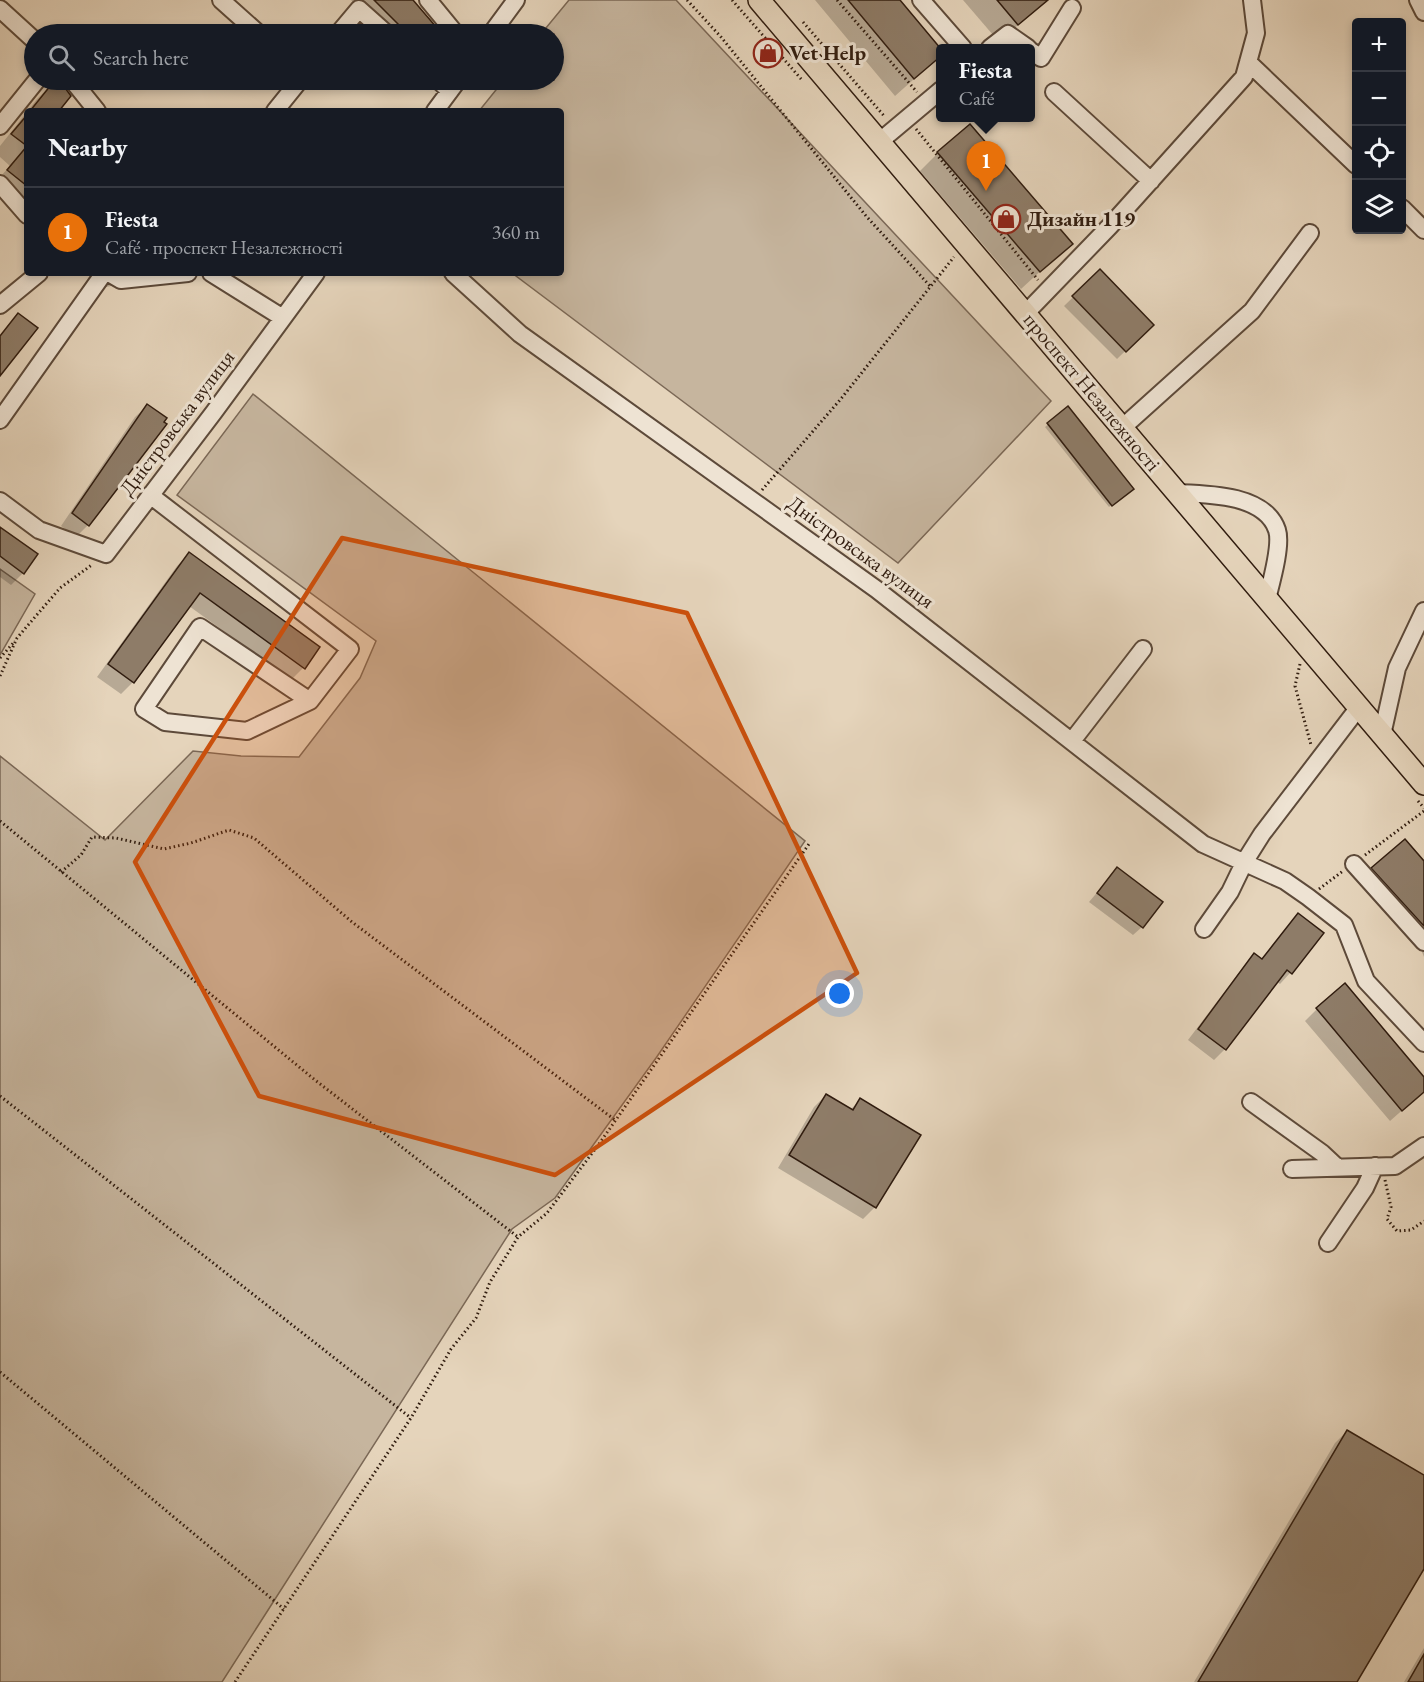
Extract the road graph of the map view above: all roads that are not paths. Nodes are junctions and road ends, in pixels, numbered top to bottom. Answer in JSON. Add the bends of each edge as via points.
{"nodes":[{"id":1,"x":221,"y":0,"type":"edge"},
{"id":2,"x":428,"y":0,"type":"edge"},
{"id":3,"x":516,"y":0,"type":"edge"},
{"id":4,"x":759,"y":0,"type":"edge"},
{"id":5,"x":921,"y":0,"type":"edge"},
{"id":6,"x":1252,"y":0,"type":"edge"},
{"id":7,"x":1418,"y":0,"type":"edge"},
{"id":8,"x":1072,"y":8,"type":"dead end"},
{"id":9,"x":0,"y":9,"type":"edge"},
{"id":10,"x":1424,"y":12,"type":"edge"},
{"id":11,"x":248,"y":24,"type":"edge"},
{"id":12,"x":346,"y":24,"type":"edge"},
{"id":13,"x":376,"y":24,"type":"edge"},
{"id":14,"x":448,"y":24,"type":"edge"},
{"id":15,"x":498,"y":24,"type":"edge"},
{"id":16,"x":24,"y":31,"type":"edge"},
{"id":17,"x":960,"y":44,"type":"edge"},
{"id":18,"x":995,"y":44,"type":"edge"},
{"id":19,"x":1022,"y":44,"type":"edge"},
{"id":20,"x":1035,"y":54,"type":"edge"},
{"id":21,"x":1248,"y":62,"type":"junction"},
{"id":22,"x":28,"y":90,"type":"edge"},
{"id":23,"x":80,"y":90,"type":"edge"},
{"id":24,"x":292,"y":90,"type":"edge"},
{"id":25,"x":446,"y":90,"type":"edge"},
{"id":26,"x":1054,"y":92,"type":"dead end"},
{"id":27,"x":936,"y":94,"type":"edge"},
{"id":28,"x":95,"y":108,"type":"edge"},
{"id":29,"x":277,"y":108,"type":"edge"},
{"id":30,"x":436,"y":108,"type":"edge"},
{"id":31,"x":0,"y":126,"type":"edge"},
{"id":32,"x":894,"y":129,"type":"junction"},
{"id":33,"x":1352,"y":161,"type":"edge"},
{"id":34,"x":1150,"y":181,"type":"junction"},
{"id":35,"x":0,"y":184,"type":"edge"},
{"id":36,"x":24,"y":212,"type":"edge"},
{"id":37,"x":1406,"y":213,"type":"edge"},
{"id":38,"x":1424,"y":230,"type":"edge"},
{"id":39,"x":1310,"y":233,"type":"dead end"},
{"id":40,"x":35,"y":276,"type":"edge"},
{"id":41,"x":102,"y":276,"type":"edge"},
{"id":42,"x":114,"y":276,"type":"edge"},
{"id":43,"x":159,"y":276,"type":"edge"},
{"id":44,"x":216,"y":276,"type":"edge"},
{"id":45,"x":314,"y":276,"type":"edge"},
{"id":46,"x":456,"y":276,"type":"edge"},
{"id":47,"x":0,"y":305,"type":"edge"},
{"id":48,"x":1025,"y":314,"type":"junction"},
{"id":49,"x":283,"y":318,"type":"junction"},
{"id":50,"x":0,"y":420,"type":"edge"},
{"id":51,"x":1122,"y":428,"type":"junction"},
{"id":52,"x":1177,"y":493,"type":"junction"},
{"id":53,"x":150,"y":495,"type":"junction"},
{"id":54,"x":0,"y":501,"type":"edge"},
{"id":55,"x":1267,"y":599,"type":"junction"},
{"id":56,"x":1424,"y":611,"type":"edge"},
{"id":57,"x":1143,"y":649,"type":"dead end"},
{"id":58,"x":309,"y":701,"type":"junction"},
{"id":59,"x":1359,"y":707,"type":"junction"},
{"id":60,"x":1382,"y":735,"type":"junction"},
{"id":61,"x":1072,"y":741,"type":"junction"},
{"id":62,"x":1424,"y":784,"type":"edge"},
{"id":63,"x":1245,"y":861,"type":"junction"},
{"id":64,"x":1354,"y":864,"type":"dead end"},
{"id":65,"x":1204,"y":929,"type":"dead end"},
{"id":66,"x":1424,"y":942,"type":"edge"},
{"id":67,"x":1424,"y":1043,"type":"edge"},
{"id":68,"x":1251,"y":1102,"type":"dead end"},
{"id":69,"x":1424,"y":1146,"type":"edge"},
{"id":70,"x":1379,"y":1166,"type":"junction"},
{"id":71,"x":1338,"y":1168,"type":"junction"},
{"id":72,"x":1292,"y":1169,"type":"dead end"},
{"id":73,"x":1328,"y":1243,"type":"dead end"}],
"edges":[{"from":1,"to":11,"type":"street"},
{"from":2,"to":14,"type":"street"},
{"from":3,"to":15,"type":"street"},
{"from":4,"to":32,"type":"main road","name":"проспект Незалежності"},
{"from":5,"to":17,"type":"street"},
{"from":6,"to":21,"type":"street","via":[[1256,33]]},
{"from":7,"to":10,"type":"street"},
{"from":8,"to":20,"type":"street","via":[[1041,58]]},
{"from":9,"to":16,"type":"street"},
{"from":12,"to":13,"type":"street","via":[[359,9]]},
{"from":18,"to":19,"type":"street","via":[[1008,33]]},
{"from":21,"to":33,"type":"street"},
{"from":21,"to":34,"type":"street","via":[[1244,77]]},
{"from":22,"to":31,"type":"street"},
{"from":23,"to":28,"type":"street"},
{"from":24,"to":29,"type":"street"},
{"from":25,"to":30,"type":"street"},
{"from":26,"to":34,"type":"street"},
{"from":27,"to":32,"type":"street"},
{"from":32,"to":48,"type":"main road","name":"проспект Незалежності"},
{"from":34,"to":48,"type":"street"},
{"from":35,"to":36,"type":"street"},
{"from":37,"to":38,"type":"street"},
{"from":39,"to":51,"type":"street","via":[[1252,311]]},
{"from":40,"to":47,"type":"street"},
{"from":41,"to":50,"type":"street"},
{"from":42,"to":43,"type":"street","via":[[121,280]]},
{"from":44,"to":49,"type":"street"},
{"from":45,"to":49,"type":"street","name":"Дністровська вулиця"},
{"from":46,"to":61,"type":"street","name":"Дністровська вулиця","via":[[520,334],[876,589]]},
{"from":48,"to":51,"type":"main road","name":"проспект Незалежності"},
{"from":49,"to":53,"type":"street","name":"Дністровська вулиця"},
{"from":51,"to":52,"type":"main road","name":"проспект Незалежності"},
{"from":52,"to":55,"type":"main road","name":"проспект Незалежності"},
{"from":52,"to":55,"type":"street","via":[[1224,496],[1247,501],[1265,512],[1277,530],[1276,559]]},
{"from":53,"to":54,"type":"street","name":"Дністровська вулиця","via":[[106,554],[39,530]]},
{"from":53,"to":58,"type":"street","via":[[350,649]]},
{"from":55,"to":59,"type":"main road","name":"проспект Незалежності"},
{"from":56,"to":60,"type":"street","via":[[1397,668]]},
{"from":57,"to":61,"type":"street"},
{"from":58,"to":58,"type":"street","via":[[247,731],[165,722],[144,709],[200,627]]},
{"from":59,"to":60,"type":"main road","name":"проспект Незалежності"},
{"from":59,"to":63,"type":"street"},
{"from":60,"to":62,"type":"main road","name":"проспект Незалежності"},
{"from":61,"to":63,"type":"street","name":"Дністровська вулиця","via":[[1203,844]]},
{"from":63,"to":65,"type":"street","via":[[1230,892]]},
{"from":63,"to":67,"type":"street","name":"Дністровська вулиця","via":[[1285,881],[1344,926],[1366,981]]},
{"from":64,"to":66,"type":"street"},
{"from":68,"to":71,"type":"street"},
{"from":69,"to":70,"type":"street","via":[[1395,1166]]},
{"from":70,"to":71,"type":"street"},
{"from":70,"to":73,"type":"street"},
{"from":71,"to":72,"type":"street"}]}
